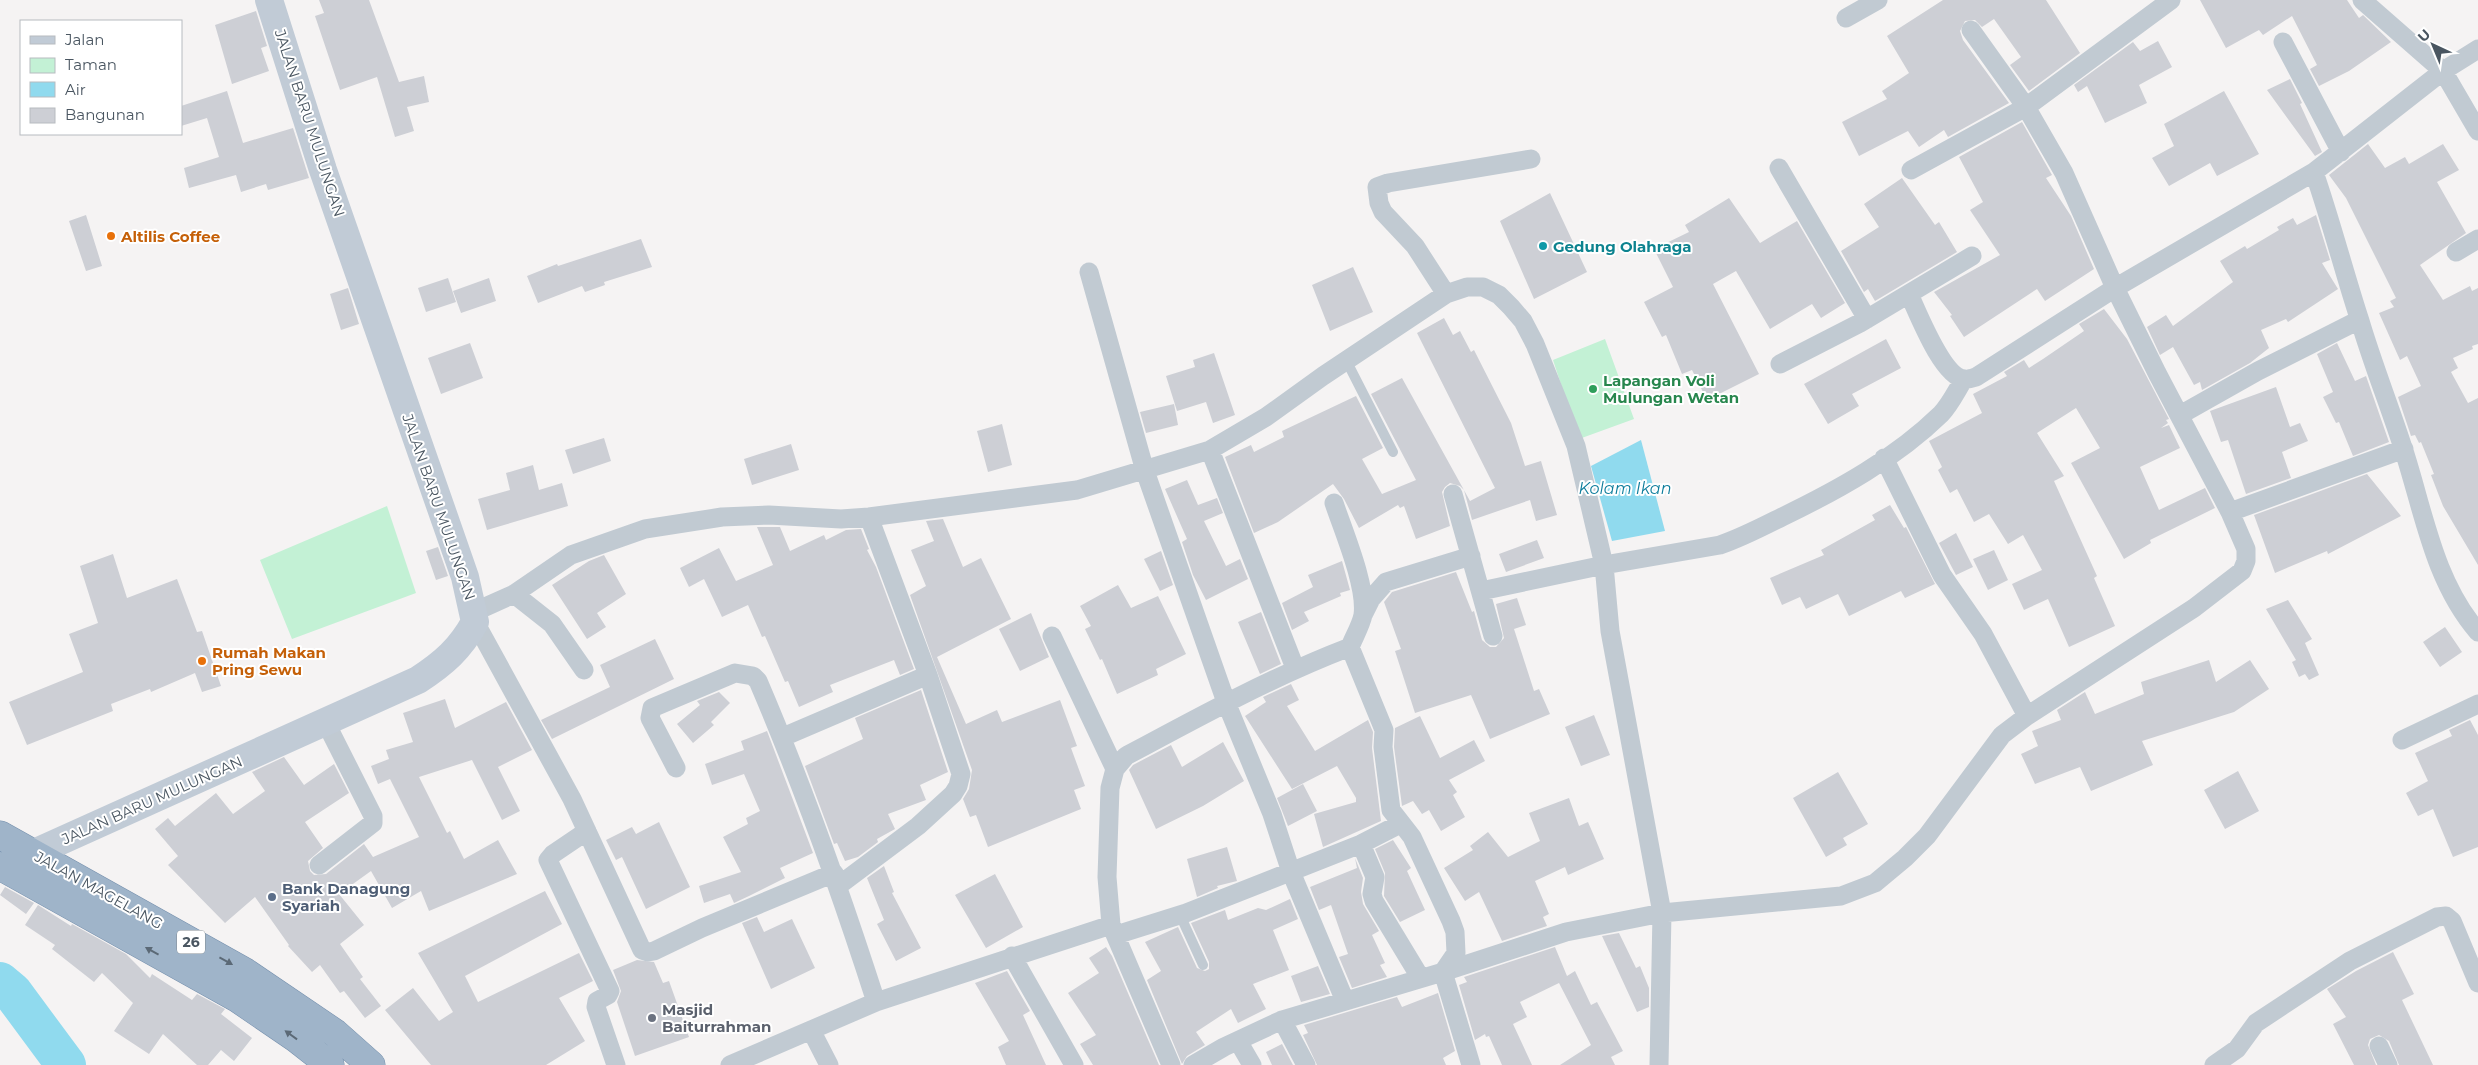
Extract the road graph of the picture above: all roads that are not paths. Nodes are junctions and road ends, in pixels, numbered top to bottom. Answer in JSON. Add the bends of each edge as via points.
{"nodes":[{"id":1,"x":269,"y":0,"type":"edge"},
{"id":2,"x":1878,"y":0,"type":"edge"},
{"id":3,"x":2171,"y":0,"type":"edge"},
{"id":4,"x":2362,"y":0,"type":"edge"},
{"id":5,"x":1846,"y":18,"type":"dead end"},
{"id":6,"x":1971,"y":30,"type":"dead end"},
{"id":7,"x":2283,"y":42,"type":"dead end"},
{"id":8,"x":2478,"y":50,"type":"edge"},
{"id":9,"x":2444,"y":71,"type":"junction"},
{"id":10,"x":2026,"y":107,"type":"junction"},
{"id":11,"x":2478,"y":131,"type":"edge"},
{"id":12,"x":2341,"y":152,"type":"junction"},
{"id":13,"x":1531,"y":159,"type":"dead end"},
{"id":14,"x":1779,"y":168,"type":"dead end"},
{"id":15,"x":1911,"y":170,"type":"dead end"},
{"id":16,"x":2314,"y":172,"type":"junction"},
{"id":17,"x":2478,"y":239,"type":"edge"},
{"id":18,"x":2456,"y":252,"type":"dead end"},
{"id":19,"x":1972,"y":256,"type":"dead end"},
{"id":20,"x":1089,"y":272,"type":"dead end"},
{"id":21,"x":2115,"y":288,"type":"junction"},
{"id":22,"x":1446,"y":294,"type":"junction"},
{"id":23,"x":1909,"y":294,"type":"junction"},
{"id":24,"x":1867,"y":319,"type":"junction"},
{"id":25,"x":2359,"y":320,"type":"junction"},
{"id":26,"x":1346,"y":360,"type":"junction"},
{"id":27,"x":1780,"y":364,"type":"dead end"},
{"id":28,"x":1964,"y":379,"type":"junction"},
{"id":29,"x":2180,"y":415,"type":"junction"},
{"id":30,"x":2404,"y":449,"type":"junction"},
{"id":31,"x":1210,"y":450,"type":"junction"},
{"id":32,"x":1393,"y":452,"type":"dead end"},
{"id":33,"x":1884,"y":458,"type":"junction"},
{"id":34,"x":1145,"y":470,"type":"junction"},
{"id":35,"x":1453,"y":494,"type":"dead end"},
{"id":36,"x":1334,"y":503,"type":"dead end"},
{"id":37,"x":2230,"y":512,"type":"junction"},
{"id":38,"x":869,"y":517,"type":"junction"},
{"id":39,"x":1471,"y":556,"type":"junction"},
{"id":40,"x":1604,"y":565,"type":"junction"},
{"id":41,"x":1481,"y":591,"type":"junction"},
{"id":42,"x":514,"y":594,"type":"junction"},
{"id":43,"x":1363,"y":614,"type":"junction"},
{"id":44,"x":475,"y":617,"type":"junction"},
{"id":45,"x":2478,"y":632,"type":"edge"},
{"id":46,"x":1052,"y":636,"type":"dead end"},
{"id":47,"x":1494,"y":636,"type":"dead end"},
{"id":48,"x":1350,"y":647,"type":"junction"},
{"id":49,"x":1295,"y":668,"type":"junction"},
{"id":50,"x":584,"y":670,"type":"dead end"},
{"id":51,"x":928,"y":675,"type":"junction"},
{"id":52,"x":1226,"y":702,"type":"junction"},
{"id":53,"x":2478,"y":704,"type":"edge"},
{"id":54,"x":2026,"y":716,"type":"junction"},
{"id":55,"x":326,"y":723,"type":"junction"},
{"id":56,"x":783,"y":738,"type":"junction"},
{"id":57,"x":2402,"y":740,"type":"dead end"},
{"id":58,"x":676,"y":768,"type":"dead end"},
{"id":59,"x":1115,"y":769,"type":"junction"},
{"id":60,"x":1400,"y":824,"type":"junction"},
{"id":61,"x":587,"y":831,"type":"junction"},
{"id":62,"x":0,"y":835,"type":"edge"},
{"id":63,"x":1362,"y":844,"type":"junction"},
{"id":64,"x":34,"y":853,"type":"junction"},
{"id":65,"x":319,"y":865,"type":"dead end"},
{"id":66,"x":0,"y":866,"type":"edge"},
{"id":67,"x":1291,"y":872,"type":"junction"},
{"id":68,"x":836,"y":879,"type":"junction"},
{"id":69,"x":1662,"y":913,"type":"junction"},
{"id":70,"x":1180,"y":915,"type":"junction"},
{"id":71,"x":1113,"y":930,"type":"junction"},
{"id":72,"x":1012,"y":956,"type":"junction"},
{"id":73,"x":1203,"y":965,"type":"dead end"},
{"id":74,"x":1443,"y":972,"type":"junction"},
{"id":75,"x":1420,"y":977,"type":"junction"},
{"id":76,"x":2478,"y":983,"type":"edge"},
{"id":77,"x":1345,"y":1001,"type":"junction"},
{"id":78,"x":876,"y":1002,"type":"junction"},
{"id":79,"x":1282,"y":1020,"type":"junction"},
{"id":80,"x":811,"y":1030,"type":"junction"},
{"id":81,"x":1238,"y":1040,"type":"junction"},
{"id":82,"x":2379,"y":1046,"type":"dead end"},
{"id":83,"x":330,"y":1065,"type":"edge"},
{"id":84,"x":371,"y":1065,"type":"edge"},
{"id":85,"x":616,"y":1065,"type":"edge"},
{"id":86,"x":730,"y":1065,"type":"edge"},
{"id":87,"x":829,"y":1065,"type":"edge"},
{"id":88,"x":1074,"y":1065,"type":"edge"},
{"id":89,"x":1171,"y":1065,"type":"edge"},
{"id":90,"x":1193,"y":1065,"type":"edge"},
{"id":91,"x":1252,"y":1065,"type":"edge"},
{"id":92,"x":1306,"y":1065,"type":"edge"},
{"id":93,"x":1471,"y":1065,"type":"edge"},
{"id":94,"x":1659,"y":1065,"type":"edge"},
{"id":95,"x":2214,"y":1065,"type":"edge"},
{"id":96,"x":2388,"y":1065,"type":"edge"}],
"edges":[{"from":1,"to":44,"type":"main road","name":"JALAN BARU MULUNGAN","via":[[323,170],[465,577]]},
{"from":2,"to":5,"type":"street"},
{"from":3,"to":10,"type":"street"},
{"from":4,"to":9,"type":"street"},
{"from":6,"to":10,"type":"street"},
{"from":7,"to":12,"type":"street"},
{"from":8,"to":9,"type":"street"},
{"from":9,"to":11,"type":"street"},
{"from":9,"to":12,"type":"street"},
{"from":10,"to":15,"type":"street"},
{"from":10,"to":21,"type":"street","via":[[2064,173]]},
{"from":12,"to":16,"type":"street"},
{"from":13,"to":22,"type":"street","via":[[1378,187],[1378,203],[1383,212],[1414,246]]},
{"from":14,"to":24,"type":"street"},
{"from":16,"to":21,"type":"street"},
{"from":16,"to":25,"type":"street"},
{"from":17,"to":18,"type":"street"},
{"from":19,"to":23,"type":"street"},
{"from":20,"to":34,"type":"street"},
{"from":21,"to":28,"type":"street","via":[[1989,371],[1976,378]]},
{"from":21,"to":29,"type":"street"},
{"from":22,"to":26,"type":"street"},
{"from":22,"to":40,"type":"street","via":[[1467,287],[1483,287],[1499,295],[1523,321],[1536,344],[1576,446]]},
{"from":23,"to":24,"type":"street"},
{"from":23,"to":28,"type":"street","via":[[1948,368]]},
{"from":24,"to":27,"type":"street"},
{"from":25,"to":29,"type":"street"},
{"from":25,"to":30,"type":"street"},
{"from":26,"to":31,"type":"street","via":[[1266,417]]},
{"from":26,"to":32,"type":"lane"},
{"from":28,"to":33,"type":"street","via":[[1942,413]]},
{"from":29,"to":37,"type":"street"},
{"from":30,"to":37,"type":"street"},
{"from":30,"to":45,"type":"street","via":[[2442,576],[2465,617]]},
{"from":31,"to":34,"type":"street"},
{"from":31,"to":49,"type":"street"},
{"from":33,"to":40,"type":"street","via":[[1812,502],[1736,539],[1720,545]]},
{"from":33,"to":54,"type":"street","via":[[1942,575],[1983,634]]},
{"from":34,"to":38,"type":"street","via":[[1077,490]]},
{"from":34,"to":52,"type":"street"},
{"from":35,"to":39,"type":"street"},
{"from":36,"to":43,"type":"street","via":[[1356,565]]},
{"from":37,"to":54,"type":"street","via":[[2246,549],[2242,571],[2194,608]]},
{"from":38,"to":42,"type":"street","via":[[722,517],[645,529],[571,555]]},
{"from":38,"to":51,"type":"street"},
{"from":39,"to":41,"type":"street"},
{"from":39,"to":43,"type":"street","via":[[1386,582]]},
{"from":40,"to":41,"type":"street"},
{"from":40,"to":69,"type":"street","via":[[1610,631]]},
{"from":41,"to":47,"type":"street"},
{"from":42,"to":44,"type":"street"},
{"from":42,"to":50,"type":"street","via":[[552,624]]},
{"from":43,"to":48,"type":"street"},
{"from":44,"to":55,"type":"main road","name":"JALAN BARU MULUNGAN","via":[[462,644],[438,667],[418,680]]},
{"from":44,"to":61,"type":"street"},
{"from":46,"to":59,"type":"street"},
{"from":48,"to":49,"type":"street"},
{"from":48,"to":60,"type":"street","via":[[1384,730],[1391,810]]},
{"from":49,"to":52,"type":"street"},
{"from":51,"to":56,"type":"street"},
{"from":51,"to":68,"type":"street","via":[[961,774],[958,786],[918,826]]},
{"from":52,"to":59,"type":"street","via":[[1126,756]]},
{"from":52,"to":67,"type":"street","via":[[1272,814]]},
{"from":53,"to":57,"type":"street"},
{"from":54,"to":69,"type":"street","via":[[2002,735],[1927,836],[1875,883],[1841,896]]},
{"from":55,"to":64,"type":"main road","name":"JALAN BARU MULUNGAN"},
{"from":55,"to":65,"type":"street","via":[[373,823]]},
{"from":56,"to":58,"type":"street","via":[[758,681],[746,673],[735,673],[652,708],[650,718]]},
{"from":56,"to":68,"type":"street"},
{"from":59,"to":71,"type":"street","via":[[1110,788],[1107,877]]},
{"from":60,"to":63,"type":"street"},
{"from":60,"to":74,"type":"street","via":[[1412,837],[1455,932],[1456,953]]},
{"from":61,"to":68,"type":"street","via":[[639,945],[648,952]]},
{"from":61,"to":85,"type":"street","via":[[548,860],[610,990],[608,995],[596,1000],[596,1007]]},
{"from":62,"to":64,"type":"highway","name":"JALAN MAGELANG","number":"26"},
{"from":63,"to":67,"type":"street"},
{"from":63,"to":75,"type":"street","via":[[1375,878],[1374,901]]},
{"from":64,"to":84,"type":"highway","name":"JALAN MAGELANG","number":"26","one_way":true,"via":[[253,977],[335,1033]]},
{"from":83,"to":66,"type":"highway","name":"JALAN MAGELANG","number":"26","one_way":true,"via":[[237,998]]},
{"from":67,"to":70,"type":"street"},
{"from":67,"to":77,"type":"street"},
{"from":68,"to":78,"type":"street"},
{"from":69,"to":74,"type":"street","via":[[1566,932]]},
{"from":69,"to":94,"type":"street"},
{"from":70,"to":71,"type":"street"},
{"from":70,"to":73,"type":"lane"},
{"from":71,"to":72,"type":"street"},
{"from":71,"to":89,"type":"street"},
{"from":72,"to":78,"type":"street"},
{"from":72,"to":88,"type":"street"},
{"from":74,"to":75,"type":"street"},
{"from":74,"to":93,"type":"street"},
{"from":75,"to":77,"type":"street"},
{"from":76,"to":95,"type":"street","via":[[2452,921],[2446,916],[2437,917],[2350,961],[2256,1023],[2237,1049]]},
{"from":77,"to":79,"type":"street"},
{"from":78,"to":80,"type":"street"},
{"from":79,"to":81,"type":"street"},
{"from":79,"to":92,"type":"street"},
{"from":80,"to":86,"type":"street"},
{"from":80,"to":87,"type":"street"},
{"from":81,"to":90,"type":"street"},
{"from":81,"to":91,"type":"street"},
{"from":82,"to":96,"type":"street"}]}
